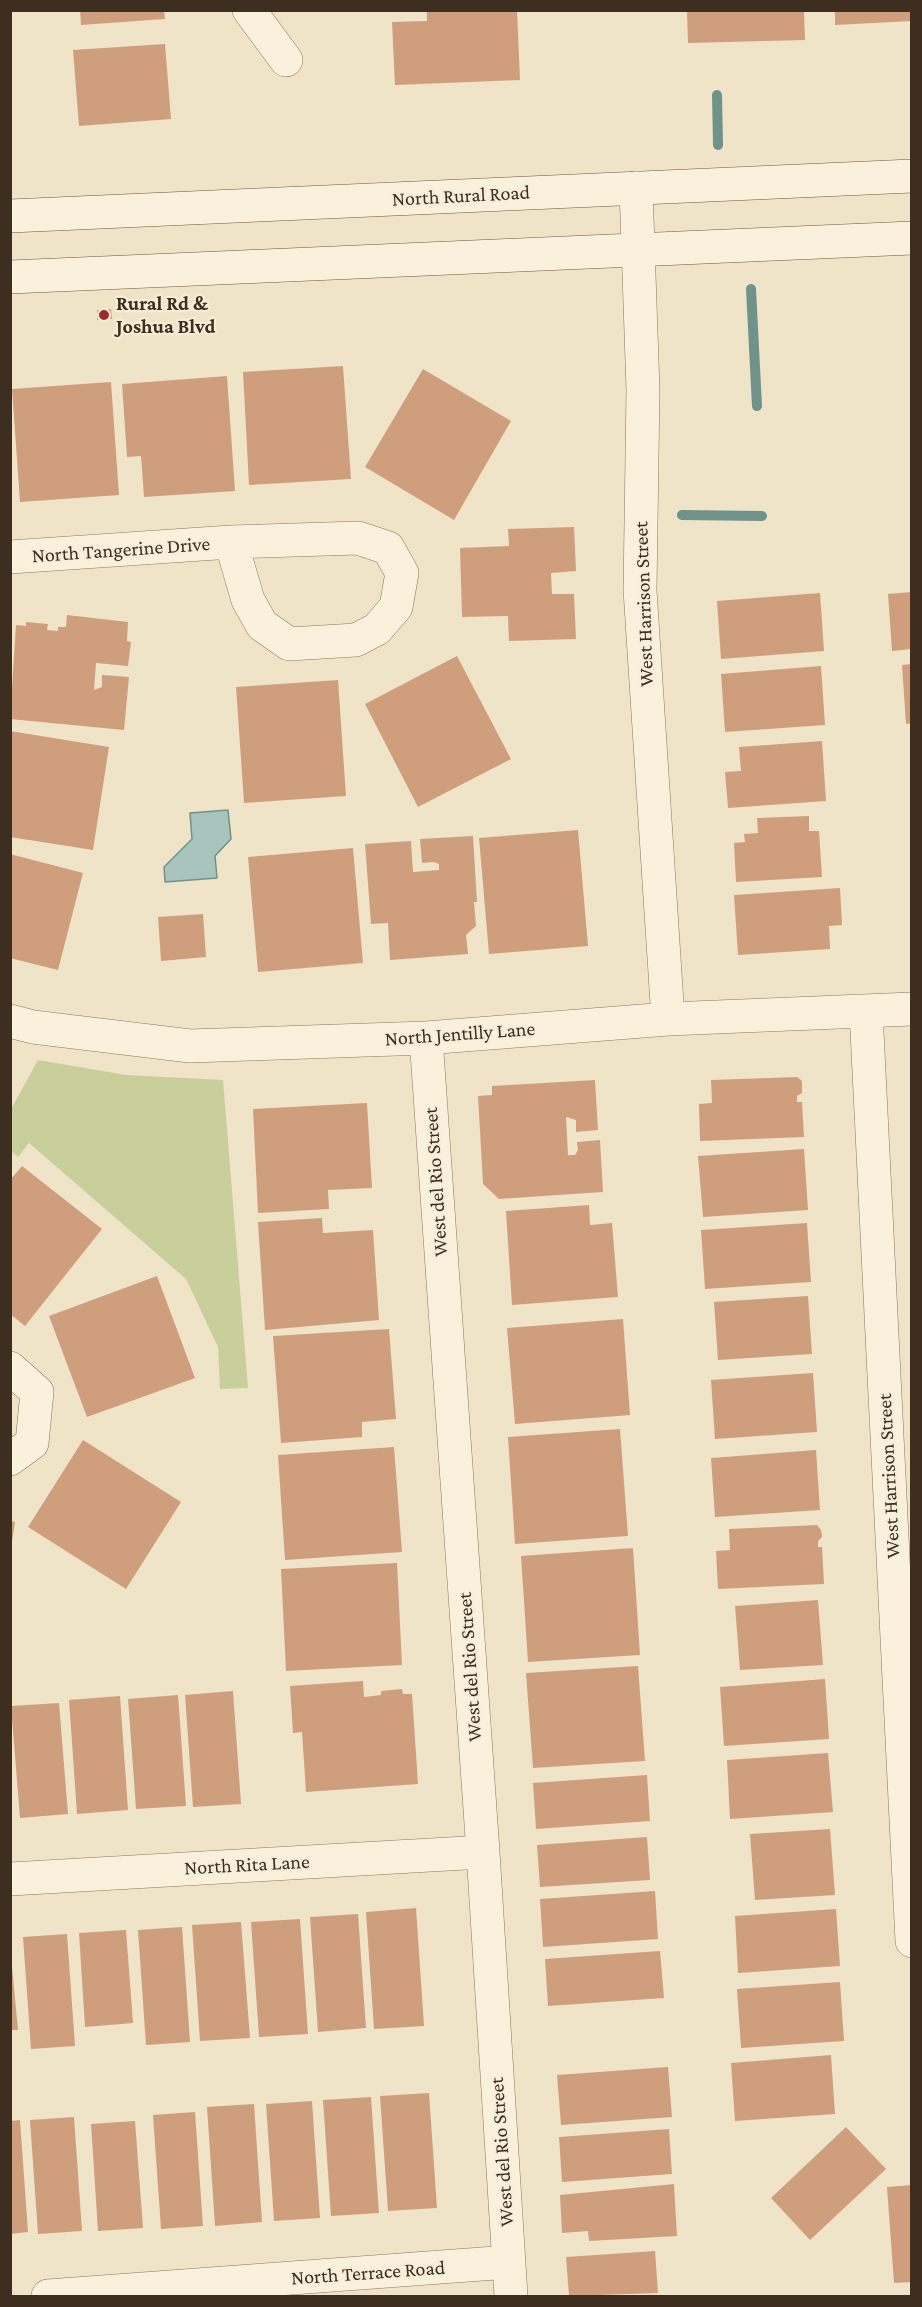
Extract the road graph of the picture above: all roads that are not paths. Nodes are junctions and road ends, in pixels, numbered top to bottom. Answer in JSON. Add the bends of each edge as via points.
{"nodes":[{"id":1,"x":249,"y":10,"type":"edge"},
{"id":2,"x":286,"y":60,"type":"dead end"},
{"id":3,"x":912,"y":176,"type":"edge"},
{"id":4,"x":636,"y":188,"type":"junction"},
{"id":5,"x":10,"y":216,"type":"edge"},
{"id":6,"x":912,"y":238,"type":"edge"},
{"id":7,"x":638,"y":251,"type":"junction"},
{"id":8,"x":10,"y":277,"type":"edge"},
{"id":9,"x":231,"y":542,"type":"junction"},
{"id":10,"x":10,"y":557,"type":"edge"},
{"id":11,"x":912,"y":1009,"type":"edge"},
{"id":12,"x":866,"y":1011,"type":"junction"},
{"id":13,"x":668,"y":1019,"type":"junction"},
{"id":14,"x":10,"y":1021,"type":"edge"},
{"id":15,"x":426,"y":1038,"type":"junction"},
{"id":16,"x":10,"y":1368,"type":"edge"},
{"id":17,"x":10,"y":1459,"type":"edge"},
{"id":18,"x":903,"y":1566,"type":"edge"},
{"id":19,"x":483,"y":1852,"type":"junction"},
{"id":20,"x":10,"y":1879,"type":"edge"},
{"id":21,"x":912,"y":1941,"type":"edge"},
{"id":22,"x":509,"y":2262,"type":"junction"},
{"id":23,"x":48,"y":2296,"type":"edge"},
{"id":24,"x":511,"y":2296,"type":"edge"}],
"edges":[{"from":1,"to":2,"type":"street"},
{"from":3,"to":4,"type":"street","name":"North Rural Road"},
{"from":4,"to":5,"type":"street","name":"North Rural Road"},
{"from":4,"to":7,"type":"street","name":"West Harrison Street"},
{"from":6,"to":7,"type":"street"},
{"from":7,"to":8,"type":"street"},
{"from":7,"to":13,"type":"street","name":"West Harrison Street","via":[[643,390],[640,590]]},
{"from":9,"to":9,"type":"street","name":"North Tangerine Drive","via":[[238,571],[262,625],[289,644],[356,640],[377,629],[396,607],[402,573],[388,548],[358,538]]},
{"from":9,"to":10,"type":"street","name":"North Tangerine Drive"},
{"from":11,"to":12,"type":"street","name":"North Jentilly Lane"},
{"from":12,"to":13,"type":"street","name":"North Jentilly Lane"},
{"from":12,"to":18,"type":"street","name":"West Harrison Street"},
{"from":13,"to":15,"type":"street","name":"North Jentilly Lane"},
{"from":14,"to":15,"type":"street","name":"North Jentilly Lane","via":[[190,1046]]},
{"from":15,"to":19,"type":"street","name":"West del Rio Street"},
{"from":16,"to":17,"type":"street","via":[[37,1392],[33,1443]]},
{"from":18,"to":21,"type":"street","name":"West Harrison Street"},
{"from":19,"to":20,"type":"street","name":"North Rita Lane"},
{"from":19,"to":22,"type":"street","name":"West del Rio Street"},
{"from":22,"to":23,"type":"street","name":"North Terrace Road"},
{"from":22,"to":24,"type":"street","name":"West del Rio Street"}]}
